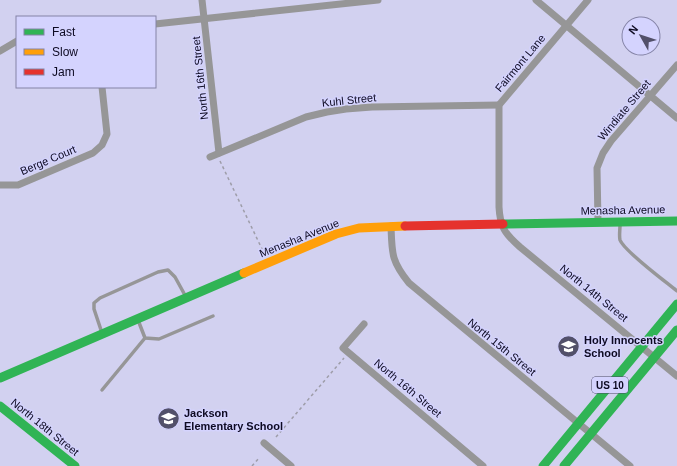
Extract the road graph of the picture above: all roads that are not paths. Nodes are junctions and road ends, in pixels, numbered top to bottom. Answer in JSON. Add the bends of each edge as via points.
{"nodes":[{"id":1,"x":202,"y":0,"type":"edge"},
{"id":2,"x":378,"y":0,"type":"edge"},
{"id":3,"x":536,"y":0,"type":"edge"},
{"id":4,"x":588,"y":0,"type":"edge"},
{"id":5,"x":204,"y":19,"type":"junction"},
{"id":6,"x":156,"y":24,"type":"edge"},
{"id":7,"x":566,"y":25,"type":"junction"},
{"id":8,"x":16,"y":42,"type":"edge"},
{"id":9,"x":0,"y":51,"type":"edge"},
{"id":10,"x":677,"y":65,"type":"edge"},
{"id":11,"x":102,"y":88,"type":"edge"},
{"id":12,"x":650,"y":96,"type":"junction"},
{"id":13,"x":499,"y":105,"type":"junction"},
{"id":14,"x":677,"y":118,"type":"edge"},
{"id":15,"x":219,"y":153,"type":"junction"},
{"id":16,"x":210,"y":157,"type":"dead end"},
{"id":17,"x":0,"y":185,"type":"edge"},
{"id":18,"x":677,"y":221,"type":"edge"},
{"id":19,"x":598,"y":222,"type":"junction"},
{"id":20,"x":620,"y":222,"type":"junction"},
{"id":21,"x":501,"y":224,"type":"junction"},
{"id":22,"x":391,"y":226,"type":"junction"},
{"id":23,"x":677,"y":291,"type":"edge"},
{"id":24,"x":186,"y":298,"type":"junction"},
{"id":25,"x":677,"y":304,"type":"edge"},
{"id":26,"x":213,"y":316,"type":"dead end"},
{"id":27,"x":138,"y":319,"type":"junction"},
{"id":28,"x":364,"y":324,"type":"dead end"},
{"id":29,"x":677,"y":330,"type":"edge"},
{"id":30,"x":102,"y":334,"type":"junction"},
{"id":31,"x":145,"y":338,"type":"junction"},
{"id":32,"x":642,"y":347,"type":"junction"},
{"id":33,"x":654,"y":357,"type":"junction"},
{"id":34,"x":677,"y":376,"type":"edge"},
{"id":35,"x":0,"y":378,"type":"edge"},
{"id":36,"x":102,"y":390,"type":"dead end"},
{"id":37,"x":0,"y":406,"type":"edge"},
{"id":38,"x":578,"y":424,"type":"junction"},
{"id":39,"x":590,"y":434,"type":"junction"},
{"id":40,"x":264,"y":443,"type":"dead end"},
{"id":41,"x":75,"y":466,"type":"edge"},
{"id":42,"x":291,"y":466,"type":"edge"},
{"id":43,"x":483,"y":466,"type":"edge"},
{"id":44,"x":543,"y":466,"type":"edge"},
{"id":45,"x":564,"y":466,"type":"edge"},
{"id":46,"x":630,"y":466,"type":"edge"}],
"edges":[{"from":1,"to":5,"type":"street","name":"North 16th Street"},
{"from":2,"to":5,"type":"street"},
{"from":3,"to":7,"type":"street"},
{"from":4,"to":7,"type":"street","name":"Fairmont Lane"},
{"from":5,"to":6,"type":"street"},
{"from":5,"to":15,"type":"street","name":"North 16th Street"},
{"from":7,"to":12,"type":"street"},
{"from":7,"to":13,"type":"street","name":"Fairmont Lane"},
{"from":8,"to":9,"type":"street"},
{"from":10,"to":12,"type":"street","name":"Windiate Street"},
{"from":11,"to":17,"type":"street","name":"Berge Court","via":[[107,134],[102,146],[93,153],[18,185]]},
{"from":12,"to":14,"type":"street"},
{"from":12,"to":19,"type":"street","name":"Windiate Street","via":[[600,159],[597,175]]},
{"from":13,"to":15,"type":"street","name":"Kuhl Street","via":[[372,107],[327,112],[306,117]]},
{"from":13,"to":21,"type":"street","name":"Fairmont Lane"},
{"from":15,"to":16,"type":"street","name":"Kuhl Street"},
{"from":18,"to":20,"type":"street","name":"Menasha Avenue"},
{"from":19,"to":20,"type":"street","name":"Menasha Avenue"},
{"from":19,"to":21,"type":"street","name":"Menasha Avenue"},
{"from":20,"to":23,"type":"lane","via":[[620,239],[623,245]]},
{"from":21,"to":22,"type":"street","name":"Menasha Avenue"},
{"from":21,"to":32,"type":"street","name":"North 14th Street","via":[[505,233],[514,242]]},
{"from":22,"to":24,"type":"street","name":"Menasha Avenue","via":[[359,228],[336,234]]},
{"from":22,"to":38,"type":"street","name":"North 15th Street","via":[[394,260],[409,283]]},
{"from":24,"to":27,"type":"street","name":"Menasha Avenue"},
{"from":24,"to":30,"type":"lane","via":[[175,277],[168,270],[158,272],[94,303]]},
{"from":25,"to":32,"type":"street","number":"US 10"},
{"from":26,"to":31,"type":"lane","via":[[159,339]]},
{"from":27,"to":30,"type":"street","name":"Menasha Avenue"},
{"from":27,"to":31,"type":"lane"},
{"from":28,"to":43,"type":"street","name":"North 16th Street","via":[[344,348]]},
{"from":29,"to":33,"type":"street","number":"US 10"},
{"from":30,"to":35,"type":"street","name":"Menasha Avenue"},
{"from":31,"to":36,"type":"lane"},
{"from":32,"to":33,"type":"street","name":"North 14th Street"},
{"from":32,"to":38,"type":"street","number":"US 10"},
{"from":33,"to":34,"type":"street","name":"North 14th Street"},
{"from":33,"to":39,"type":"street","number":"US 10"},
{"from":37,"to":41,"type":"street","name":"North 18th Street"},
{"from":38,"to":39,"type":"street","name":"North 15th Street"},
{"from":38,"to":44,"type":"street","number":"US 10"},
{"from":39,"to":45,"type":"street","number":"US 10"},
{"from":39,"to":46,"type":"street","name":"North 15th Street"},
{"from":40,"to":42,"type":"street"}]}
